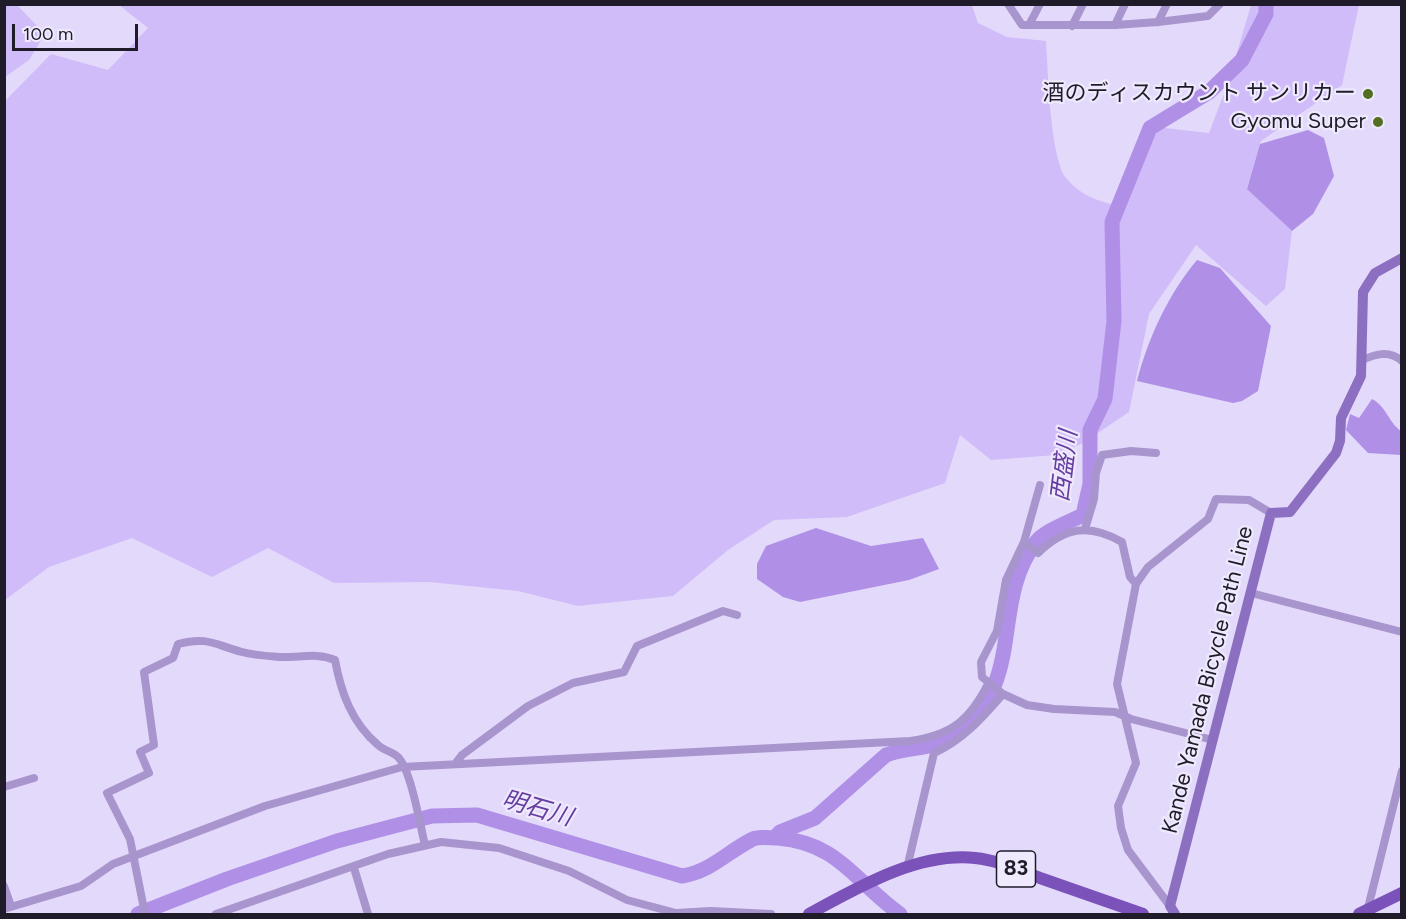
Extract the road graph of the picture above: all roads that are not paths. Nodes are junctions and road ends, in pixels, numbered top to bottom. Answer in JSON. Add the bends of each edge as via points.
{"nodes":[{"id":1,"x":1008,"y":4,"type":"edge"},
{"id":2,"x":1040,"y":4,"type":"edge"},
{"id":3,"x":1083,"y":4,"type":"edge"},
{"id":4,"x":1125,"y":4,"type":"edge"},
{"id":5,"x":1167,"y":4,"type":"edge"},
{"id":6,"x":1220,"y":4,"type":"edge"},
{"id":7,"x":1158,"y":22,"type":"junction"},
{"id":8,"x":1029,"y":25,"type":"junction"},
{"id":9,"x":1114,"y":25,"type":"junction"},
{"id":10,"x":1072,"y":26,"type":"junction"},
{"id":11,"x":1401,"y":258,"type":"edge"},
{"id":12,"x":1362,"y":360,"type":"junction"},
{"id":13,"x":1401,"y":361,"type":"edge"},
{"id":14,"x":1156,"y":453,"type":"dead end"},
{"id":15,"x":1040,"y":484,"type":"dead end"},
{"id":16,"x":1271,"y":513,"type":"junction"},
{"id":17,"x":1085,"y":529,"type":"junction"},
{"id":18,"x":1024,"y":542,"type":"junction"},
{"id":19,"x":1136,"y":584,"type":"junction"},
{"id":20,"x":1251,"y":594,"type":"junction"},
{"id":21,"x":737,"y":615,"type":"dead end"},
{"id":22,"x":1401,"y":632,"type":"edge"},
{"id":23,"x":988,"y":684,"type":"junction"},
{"id":24,"x":1003,"y":694,"type":"junction"},
{"id":25,"x":1125,"y":716,"type":"junction"},
{"id":26,"x":1213,"y":740,"type":"junction"},
{"id":27,"x":455,"y":764,"type":"junction"},
{"id":28,"x":402,"y":767,"type":"junction"},
{"id":29,"x":1401,"y":771,"type":"edge"},
{"id":30,"x":34,"y":778,"type":"dead end"},
{"id":31,"x":4,"y":787,"type":"edge"},
{"id":32,"x":425,"y":845,"type":"junction"},
{"id":33,"x":133,"y":857,"type":"junction"},
{"id":34,"x":354,"y":868,"type":"junction"},
{"id":35,"x":907,"y":868,"type":"junction"},
{"id":36,"x":4,"y":886,"type":"edge"},
{"id":37,"x":1401,"y":893,"type":"edge"},
{"id":38,"x":8,"y":907,"type":"edge"},
{"id":39,"x":1172,"y":910,"type":"edge"},
{"id":40,"x":711,"y":913,"type":"edge"},
{"id":41,"x":1363,"y":913,"type":"edge"},
{"id":42,"x":145,"y":915,"type":"edge"},
{"id":43,"x":216,"y":915,"type":"edge"},
{"id":44,"x":368,"y":915,"type":"edge"},
{"id":45,"x":771,"y":915,"type":"edge"},
{"id":46,"x":808,"y":915,"type":"edge"},
{"id":47,"x":1143,"y":915,"type":"edge"}],
"edges":[{"from":1,"to":8,"type":"street","via":[[1022,25]]},
{"from":2,"to":8,"type":"street"},
{"from":3,"to":10,"type":"street"},
{"from":4,"to":9,"type":"street"},
{"from":5,"to":7,"type":"street"},
{"from":6,"to":7,"type":"street","via":[[1208,16]]},
{"from":7,"to":9,"type":"street"},
{"from":8,"to":10,"type":"street"},
{"from":9,"to":10,"type":"street"},
{"from":11,"to":12,"type":"main road","name":"Kande Yamada Bicycle Path Line","via":[[1375,273],[1362,292]]},
{"from":12,"to":13,"type":"street","via":[[1380,353]]},
{"from":12,"to":16,"type":"main road","name":"Kande Yamada Bicycle Path Line","via":[[1360,376],[1341,418],[1336,453],[1290,512]]},
{"from":14,"to":17,"type":"street","via":[[1102,455]]},
{"from":15,"to":18,"type":"street"},
{"from":16,"to":19,"type":"street","via":[[1249,500],[1216,499],[1208,519],[1148,567]]},
{"from":16,"to":20,"type":"main road","name":"Kande Yamada Bicycle Path Line"},
{"from":17,"to":18,"type":"street","via":[[1071,530],[1038,553]]},
{"from":17,"to":19,"type":"street","via":[[1122,542],[1130,577]]},
{"from":18,"to":23,"type":"street","via":[[1006,580],[997,631],[981,662],[982,677]]},
{"from":19,"to":25,"type":"street","via":[[1117,684]]},
{"from":20,"to":22,"type":"street"},
{"from":20,"to":26,"type":"main road","name":"Kande Yamada Bicycle Path Line"},
{"from":21,"to":27,"type":"street","via":[[723,611],[637,646],[624,672],[573,683],[528,706]]},
{"from":23,"to":24,"type":"street"},
{"from":23,"to":27,"type":"street","via":[[981,699],[951,730],[937,737],[786,749]]},
{"from":24,"to":25,"type":"street","via":[[1027,705]]},
{"from":24,"to":35,"type":"street","via":[[952,745],[934,753]]},
{"from":25,"to":26,"type":"street"},
{"from":25,"to":39,"type":"street","via":[[1136,763],[1118,806],[1121,828],[1128,850]]},
{"from":26,"to":39,"type":"main road","name":"Kande Yamada Bicycle Path Line"},
{"from":27,"to":28,"type":"street"},
{"from":28,"to":32,"type":"street"},
{"from":28,"to":33,"type":"street","via":[[265,806]]},
{"from":28,"to":33,"type":"street","via":[[398,757],[364,732],[342,694],[335,660],[324,655],[281,657],[242,652],[215,642],[191,640],[178,644],[173,658],[144,672],[154,745],[140,752],[149,773],[107,794],[130,838]]},
{"from":29,"to":41,"type":"street"},
{"from":30,"to":31,"type":"street"},
{"from":32,"to":34,"type":"street"},
{"from":32,"to":40,"type":"street","via":[[460,842],[499,848],[569,871],[627,900],[676,913]]},
{"from":33,"to":38,"type":"street","via":[[113,864],[81,886]]},
{"from":33,"to":42,"type":"street"},
{"from":34,"to":43,"type":"street"},
{"from":34,"to":44,"type":"street"},
{"from":35,"to":46,"type":"main road","number":"83"},
{"from":35,"to":47,"type":"main road","number":"83","via":[[933,861],[976,858]]},
{"from":36,"to":38,"type":"street"},
{"from":37,"to":41,"type":"main road"},
{"from":40,"to":45,"type":"street"}]}
